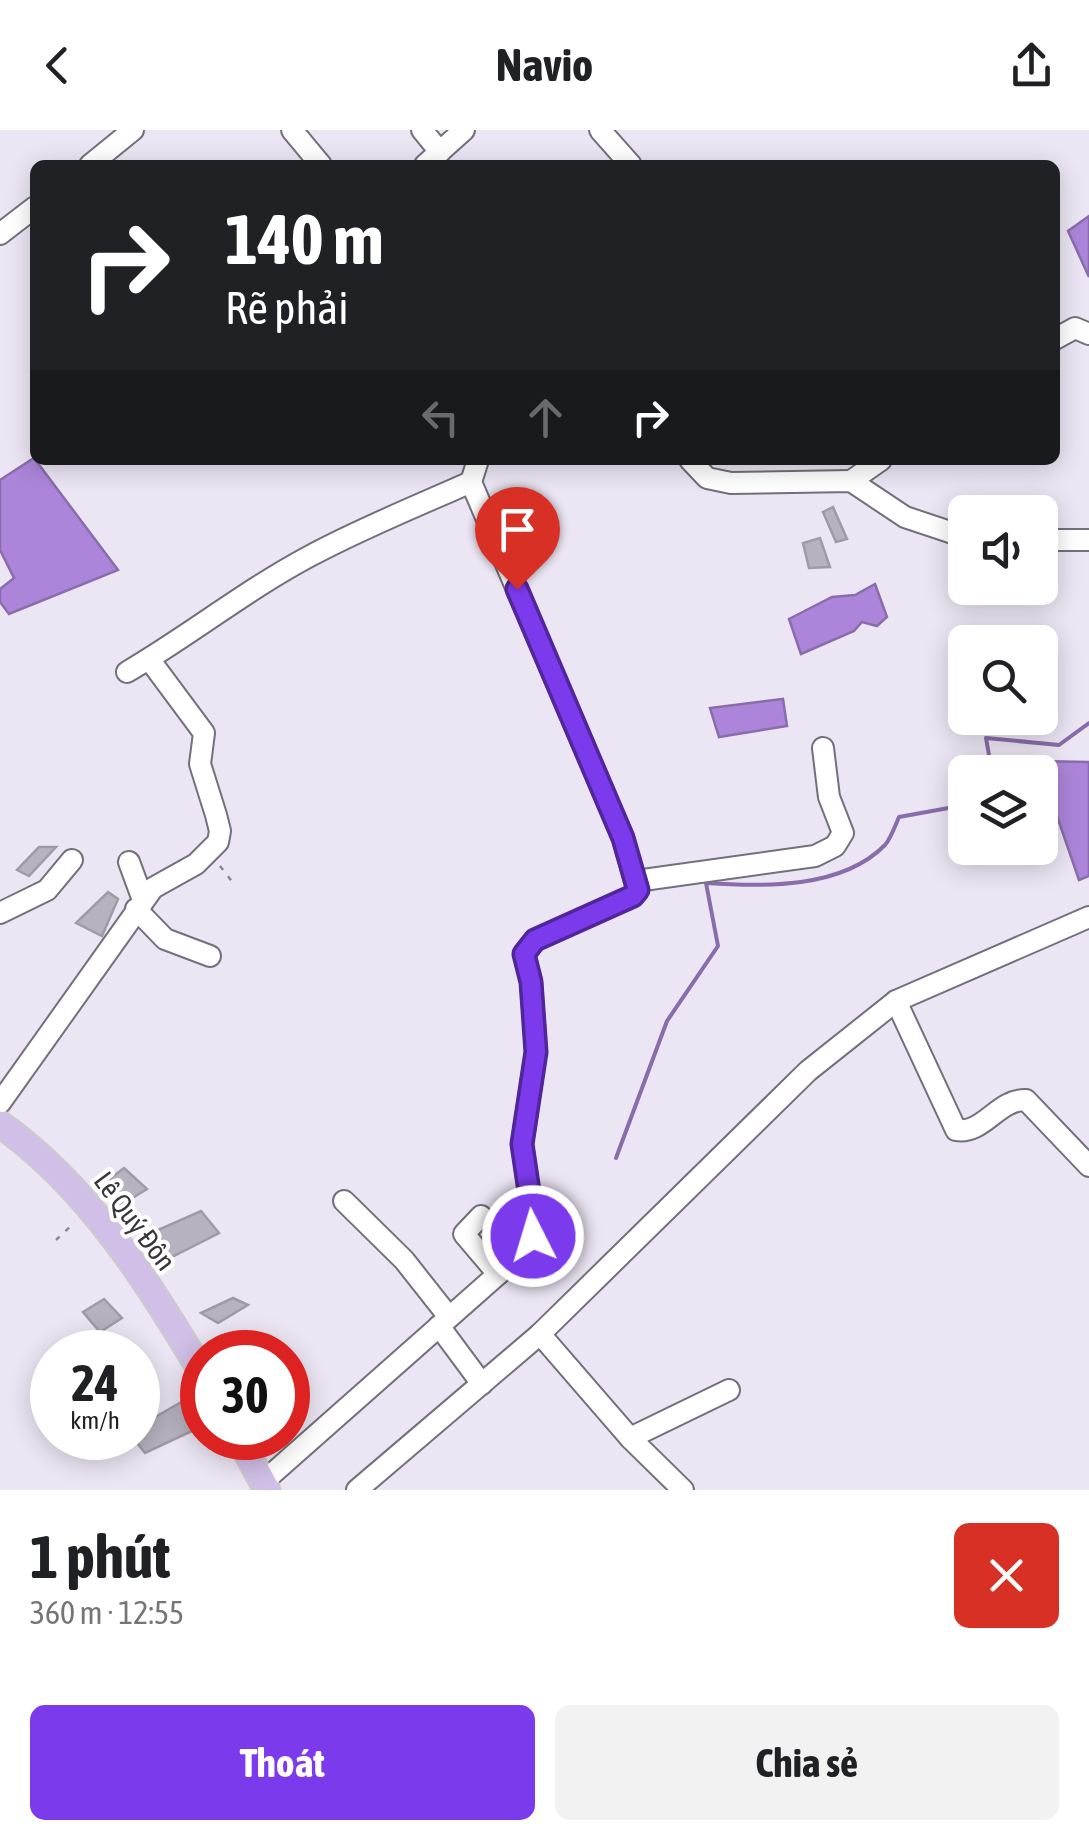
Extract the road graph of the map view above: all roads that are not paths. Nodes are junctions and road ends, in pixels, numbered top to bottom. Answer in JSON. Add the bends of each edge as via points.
{"nodes":[{"id":1,"x":132,"y":130,"type":"edge"},
{"id":2,"x":292,"y":130,"type":"edge"},
{"id":3,"x":422,"y":130,"type":"edge"},
{"id":4,"x":464,"y":130,"type":"edge"},
{"id":5,"x":600,"y":130,"type":"edge"},
{"id":6,"x":432,"y":158,"type":"edge"},
{"id":7,"x":96,"y":160,"type":"edge"},
{"id":8,"x":317,"y":160,"type":"edge"},
{"id":9,"x":627,"y":160,"type":"edge"},
{"id":10,"x":30,"y":212,"type":"edge"},
{"id":11,"x":0,"y":234,"type":"edge"},
{"id":12,"x":1089,"y":334,"type":"edge"},
{"id":13,"x":1060,"y":336,"type":"edge"},
{"id":14,"x":476,"y":465,"type":"edge"},
{"id":15,"x":695,"y":465,"type":"edge"},
{"id":16,"x":874,"y":465,"type":"edge"},
{"id":17,"x":851,"y":481,"type":"junction"},
{"id":18,"x":471,"y":482,"type":"junction"},
{"id":19,"x":948,"y":531,"type":"edge"},
{"id":20,"x":1058,"y":540,"type":"edge"},
{"id":21,"x":1089,"y":540,"type":"edge"},
{"id":22,"x":149,"y":659,"type":"junction"},
{"id":23,"x":128,"y":672,"type":"dead end"},
{"id":24,"x":823,"y":748,"type":"dead end"},
{"id":25,"x":72,"y":860,"type":"dead end"},
{"id":26,"x":128,"y":862,"type":"dead end"},
{"id":27,"x":636,"y":881,"type":"junction"},
{"id":28,"x":140,"y":905,"type":"junction"},
{"id":29,"x":0,"y":912,"type":"edge"},
{"id":30,"x":1089,"y":917,"type":"edge"},
{"id":31,"x":210,"y":956,"type":"dead end"},
{"id":32,"x":896,"y":1000,"type":"junction"},
{"id":33,"x":0,"y":1103,"type":"edge"},
{"id":34,"x":0,"y":1124,"type":"edge"},
{"id":35,"x":1089,"y":1166,"type":"edge"},
{"id":36,"x":344,"y":1201,"type":"dead end"},
{"id":37,"x":481,"y":1216,"type":"dead end"},
{"id":38,"x":498,"y":1274,"type":"junction"},
{"id":39,"x":444,"y":1322,"type":"junction"},
{"id":40,"x":540,"y":1334,"type":"junction"},
{"id":41,"x":180,"y":1336,"type":"edge"},
{"id":42,"x":482,"y":1384,"type":"junction"},
{"id":43,"x":729,"y":1390,"type":"dead end"},
{"id":44,"x":630,"y":1438,"type":"junction"},
{"id":45,"x":251,"y":1460,"type":"edge"},
{"id":46,"x":265,"y":1486,"type":"edge"},
{"id":47,"x":357,"y":1490,"type":"edge"},
{"id":48,"x":683,"y":1490,"type":"edge"}],
"edges":[{"from":1,"to":7,"type":"street"},
{"from":2,"to":8,"type":"street"},
{"from":3,"to":6,"type":"street"},
{"from":4,"to":6,"type":"street"},
{"from":5,"to":9,"type":"street"},
{"from":10,"to":11,"type":"street"},
{"from":12,"to":13,"type":"street","via":[[1075,328]]},
{"from":14,"to":18,"type":"street"},
{"from":15,"to":17,"type":"street","via":[[707,478],[730,482]]},
{"from":16,"to":17,"type":"street"},
{"from":17,"to":19,"type":"street","via":[[905,517]]},
{"from":18,"to":22,"type":"street","via":[[308,557]]},
{"from":18,"to":27,"type":"street"},
{"from":20,"to":21,"type":"street"},
{"from":22,"to":23,"type":"street"},
{"from":22,"to":28,"type":"street","via":[[204,732],[200,764],[220,831],[210,853],[153,888]]},
{"from":24,"to":27,"type":"street","via":[[842,832],[834,846],[816,856]]},
{"from":25,"to":29,"type":"street","via":[[47,890]]},
{"from":26,"to":28,"type":"street"},
{"from":27,"to":38,"type":"street","via":[[633,896],[535,940],[524,954],[536,1052],[522,1144],[534,1225],[522,1253]]},
{"from":28,"to":31,"type":"street","via":[[173,944]]},
{"from":28,"to":33,"type":"street"},
{"from":30,"to":32,"type":"street"},
{"from":32,"to":35,"type":"street","via":[[956,1130],[972,1129],[1006,1104],[1026,1100]]},
{"from":32,"to":40,"type":"street","via":[[808,1071]]},
{"from":34,"to":41,"type":"main road","name":"Lê Quý Đôn","via":[[54,1167],[91,1208]]},
{"from":36,"to":39,"type":"street","via":[[404,1260]]},
{"from":37,"to":38,"type":"street","via":[[464,1234]]},
{"from":38,"to":39,"type":"street"},
{"from":39,"to":42,"type":"street"},
{"from":39,"to":46,"type":"street"},
{"from":40,"to":42,"type":"street"},
{"from":40,"to":44,"type":"street"},
{"from":42,"to":47,"type":"street"},
{"from":43,"to":44,"type":"street"},
{"from":44,"to":48,"type":"street"},
{"from":45,"to":46,"type":"main road"}]}
